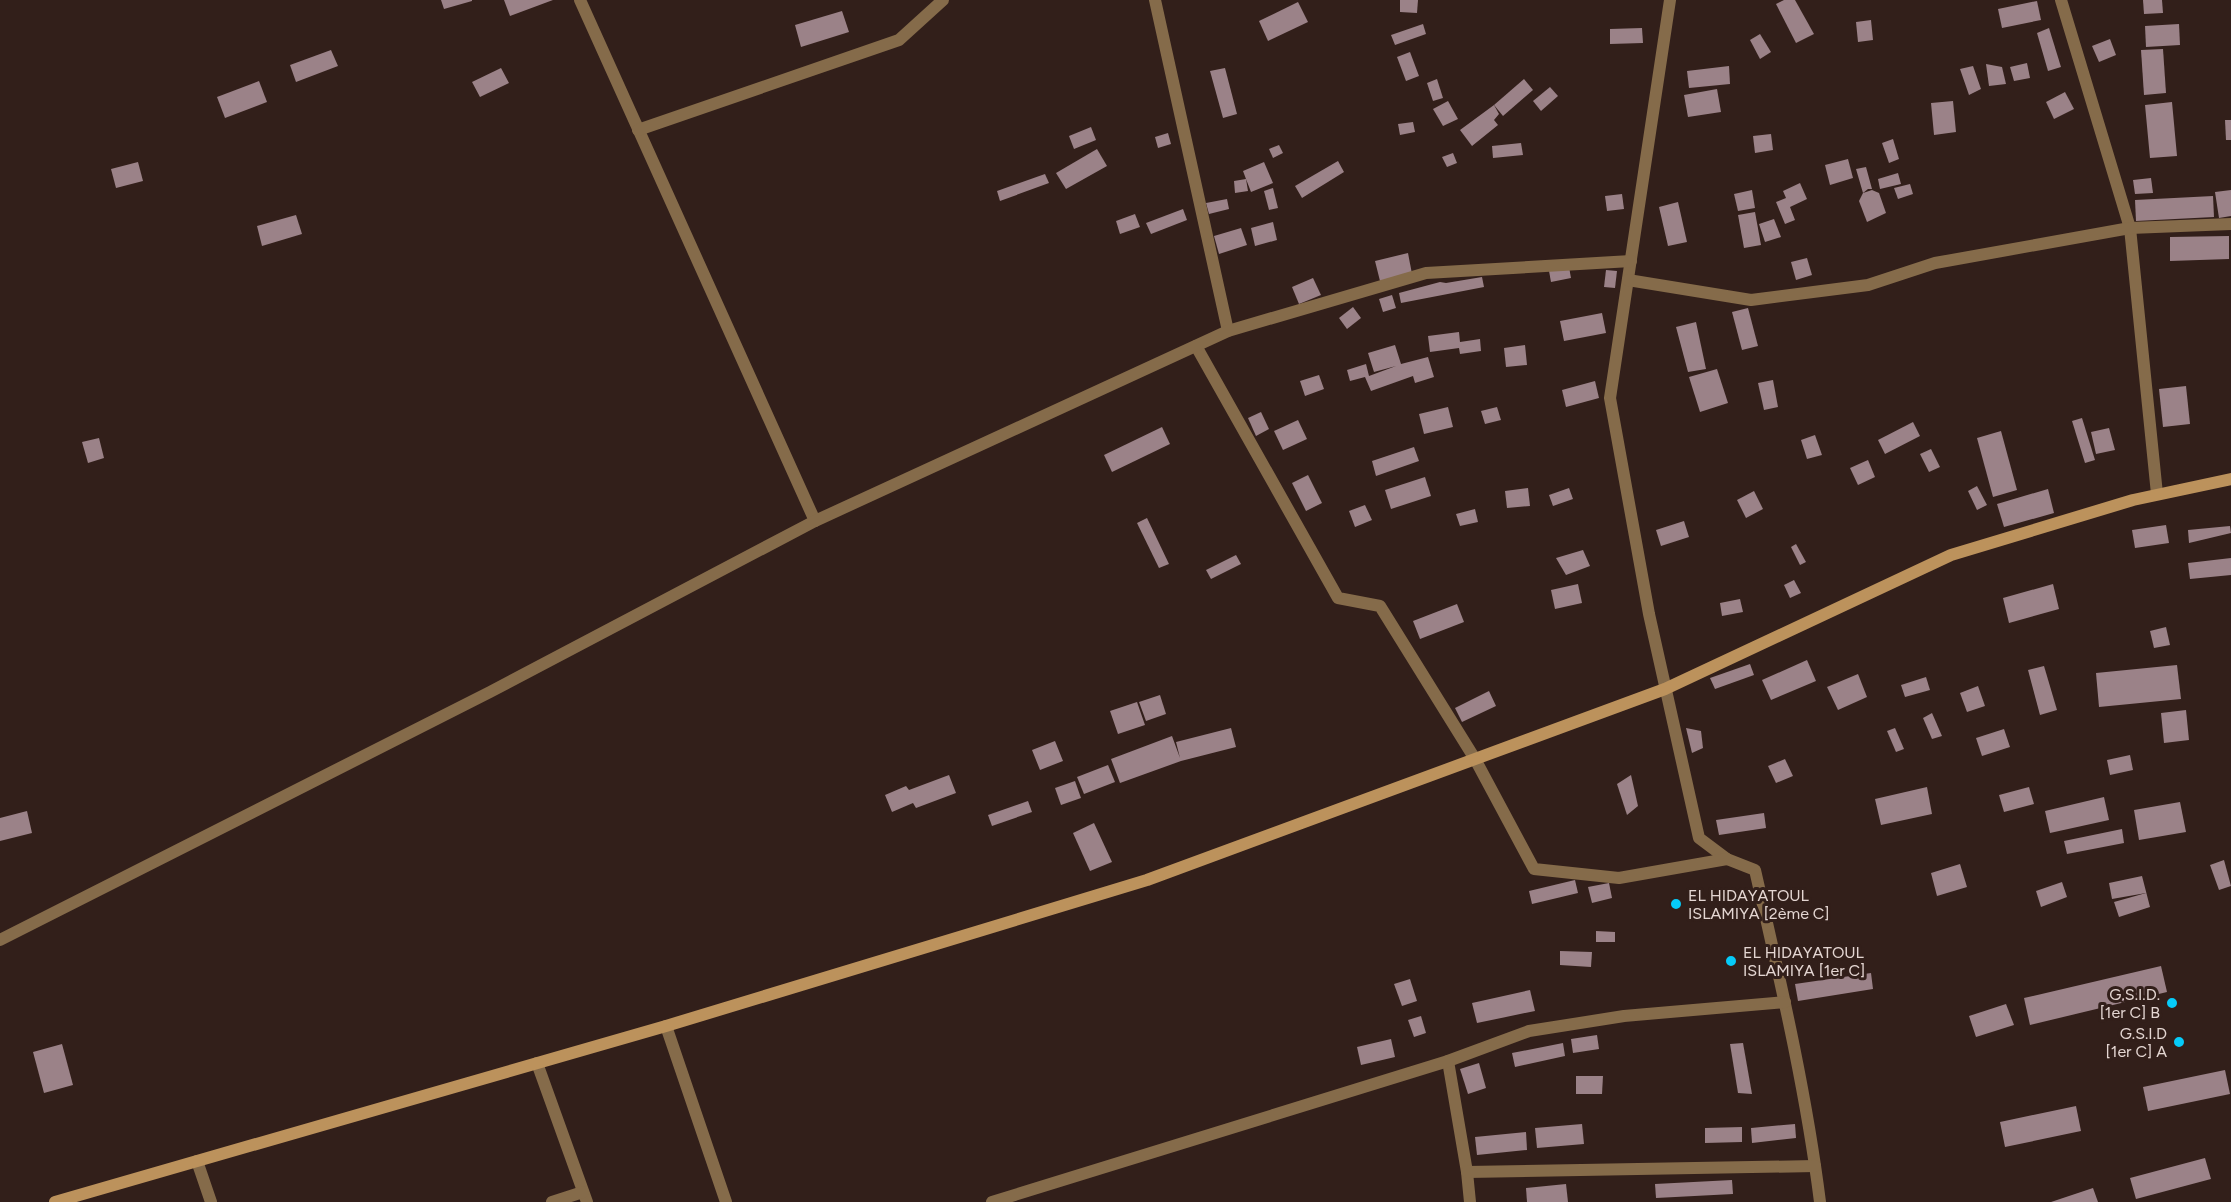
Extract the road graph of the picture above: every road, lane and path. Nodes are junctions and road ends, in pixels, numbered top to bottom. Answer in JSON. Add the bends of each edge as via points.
{"nodes":[{"id":1,"x":580,"y":0,"type":"edge"},
{"id":2,"x":944,"y":0,"type":"edge"},
{"id":3,"x":1155,"y":0,"type":"edge"},
{"id":4,"x":1670,"y":0,"type":"edge"},
{"id":5,"x":2061,"y":0,"type":"edge"},
{"id":6,"x":638,"y":130,"type":"junction"},
{"id":7,"x":2231,"y":224,"type":"edge"},
{"id":8,"x":2130,"y":228,"type":"junction"},
{"id":9,"x":1630,"y":261,"type":"junction"},
{"id":10,"x":1628,"y":280,"type":"junction"},
{"id":11,"x":1228,"y":331,"type":"junction"},
{"id":12,"x":1196,"y":346,"type":"junction"},
{"id":13,"x":2231,"y":479,"type":"edge"},
{"id":14,"x":2157,"y":494,"type":"junction"},
{"id":15,"x":815,"y":521,"type":"junction"},
{"id":16,"x":1665,"y":689,"type":"junction"},
{"id":17,"x":1475,"y":759,"type":"junction"},
{"id":18,"x":1727,"y":859,"type":"junction"},
{"id":19,"x":0,"y":940,"type":"edge"},
{"id":20,"x":1785,"y":1002,"type":"junction"},
{"id":21,"x":666,"y":1026,"type":"junction"},
{"id":22,"x":1448,"y":1061,"type":"junction"},
{"id":23,"x":537,"y":1063,"type":"junction"},
{"id":24,"x":197,"y":1161,"type":"junction"},
{"id":25,"x":1815,"y":1166,"type":"junction"},
{"id":26,"x":1467,"y":1172,"type":"junction"},
{"id":27,"x":585,"y":1197,"type":"edge"},
{"id":28,"x":55,"y":1202,"type":"edge"},
{"id":29,"x":211,"y":1202,"type":"edge"},
{"id":30,"x":552,"y":1202,"type":"edge"},
{"id":31,"x":726,"y":1202,"type":"edge"},
{"id":32,"x":992,"y":1202,"type":"edge"},
{"id":33,"x":1470,"y":1202,"type":"edge"},
{"id":34,"x":1820,"y":1202,"type":"edge"}],
"edges":[{"from":1,"to":6,"type":"street"},
{"from":2,"to":6,"type":"street","via":[[898,40]]},
{"from":3,"to":11,"type":"street"},
{"from":4,"to":9,"type":"street"},
{"from":5,"to":8,"type":"street"},
{"from":6,"to":15,"type":"street"},
{"from":7,"to":8,"type":"street"},
{"from":8,"to":10,"type":"street","via":[[1935,263],[1868,285],[1751,300]]},
{"from":8,"to":14,"type":"street"},
{"from":9,"to":10,"type":"street"},
{"from":9,"to":11,"type":"street","via":[[1426,273]]},
{"from":10,"to":16,"type":"street","via":[[1610,398]]},
{"from":11,"to":12,"type":"street"},
{"from":12,"to":15,"type":"street"},
{"from":12,"to":17,"type":"street","via":[[1338,598],[1380,606]]},
{"from":13,"to":14,"type":"street"},
{"from":14,"to":16,"type":"street","via":[[1951,555]]},
{"from":15,"to":19,"type":"street","via":[[490,692]]},
{"from":16,"to":17,"type":"street"},
{"from":16,"to":18,"type":"street","via":[[1699,838]]},
{"from":17,"to":18,"type":"street","via":[[1534,869],[1619,878]]},
{"from":17,"to":21,"type":"street","via":[[1148,880]]},
{"from":18,"to":20,"type":"street","via":[[1755,870]]},
{"from":20,"to":22,"type":"street","via":[[1624,1016],[1529,1031]]},
{"from":20,"to":25,"type":"street"},
{"from":21,"to":23,"type":"street"},
{"from":21,"to":31,"type":"street"},
{"from":22,"to":26,"type":"street"},
{"from":22,"to":32,"type":"street"},
{"from":23,"to":24,"type":"street"},
{"from":23,"to":27,"type":"street"},
{"from":24,"to":28,"type":"street"},
{"from":24,"to":29,"type":"street"},
{"from":25,"to":26,"type":"street"},
{"from":25,"to":34,"type":"street"},
{"from":26,"to":33,"type":"street"},
{"from":27,"to":30,"type":"street"}]}
